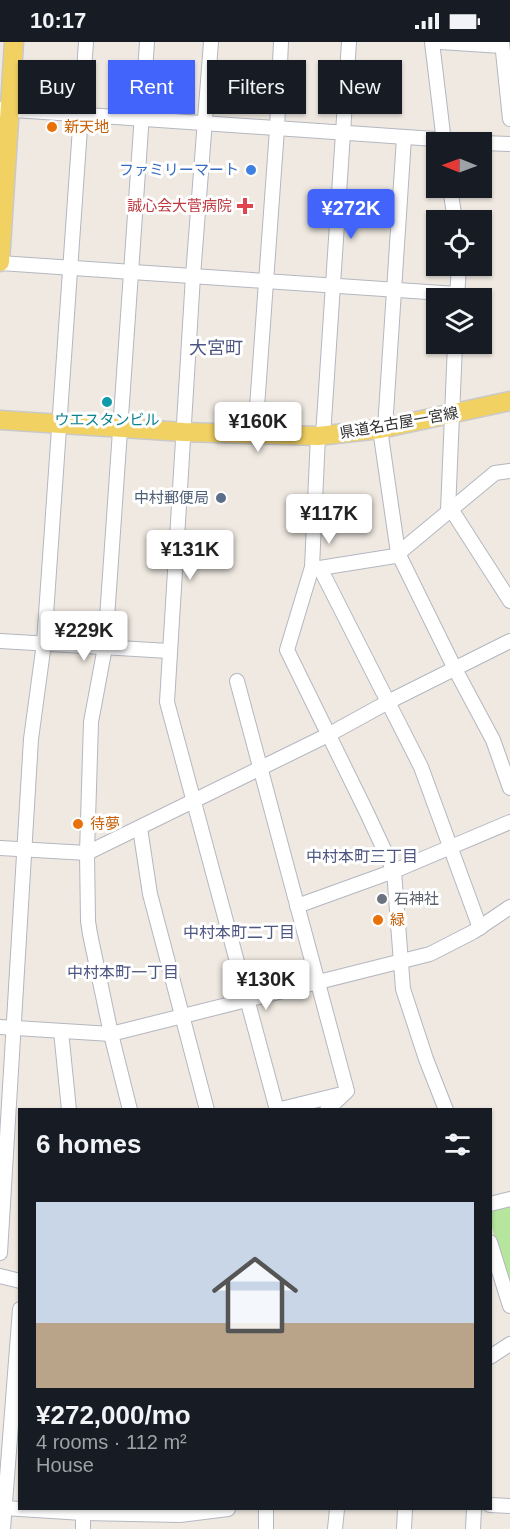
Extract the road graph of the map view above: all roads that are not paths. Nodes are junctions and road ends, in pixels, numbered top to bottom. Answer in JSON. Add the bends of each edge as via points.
{"nodes":[{"id":1,"x":14,"y":42,"type":"edge"},
{"id":2,"x":86,"y":42,"type":"edge"},
{"id":3,"x":147,"y":42,"type":"edge"},
{"id":4,"x":211,"y":42,"type":"edge"},
{"id":5,"x":281,"y":42,"type":"edge"},
{"id":6,"x":348,"y":42,"type":"edge"},
{"id":7,"x":432,"y":42,"type":"edge"},
{"id":8,"x":440,"y":42,"type":"edge"},
{"id":9,"x":502,"y":44,"type":"edge"},
{"id":10,"x":5,"y":109,"type":"edge"},
{"id":11,"x":81,"y":115,"type":"junction"},
{"id":12,"x":142,"y":119,"type":"junction"},
{"id":13,"x":510,"y":119,"type":"edge"},
{"id":14,"x":204,"y":124,"type":"junction"},
{"id":15,"x":277,"y":129,"type":"junction"},
{"id":16,"x":443,"y":132,"type":"edge"},
{"id":17,"x":344,"y":134,"type":"junction"},
{"id":18,"x":404,"y":138,"type":"junction"},
{"id":19,"x":426,"y":140,"type":"edge"},
{"id":20,"x":492,"y":143,"type":"edge"},
{"id":21,"x":510,"y":144,"type":"edge"},
{"id":22,"x":0,"y":263,"type":"edge"},
{"id":23,"x":71,"y":268,"type":"junction"},
{"id":24,"x":132,"y":272,"type":"junction"},
{"id":25,"x":193,"y":276,"type":"junction"},
{"id":26,"x":266,"y":281,"type":"junction"},
{"id":27,"x":332,"y":285,"type":"junction"},
{"id":28,"x":393,"y":290,"type":"junction"},
{"id":29,"x":426,"y":293,"type":"edge"},
{"id":30,"x":454,"y":354,"type":"edge"},
{"id":31,"x":510,"y":401,"type":"edge"},
{"id":32,"x":451,"y":415,"type":"junction"},
{"id":33,"x":0,"y":420,"type":"edge"},
{"id":34,"x":61,"y":424,"type":"junction"},
{"id":35,"x":122,"y":428,"type":"junction"},
{"id":36,"x":383,"y":429,"type":"junction"},
{"id":37,"x":184,"y":432,"type":"junction"},
{"id":38,"x":255,"y":435,"type":"junction"},
{"id":39,"x":321,"y":436,"type":"junction"},
{"id":40,"x":510,"y":471,"type":"edge"},
{"id":41,"x":450,"y":510,"type":"junction"},
{"id":42,"x":398,"y":553,"type":"junction"},
{"id":43,"x":316,"y":568,"type":"junction"},
{"id":44,"x":510,"y":601,"type":"edge"},
{"id":45,"x":0,"y":641,"type":"edge"},
{"id":46,"x":510,"y":641,"type":"edge"},
{"id":47,"x":44,"y":643,"type":"junction"},
{"id":48,"x":105,"y":647,"type":"junction"},
{"id":49,"x":169,"y":651,"type":"junction"},
{"id":50,"x":455,"y":669,"type":"junction"},
{"id":51,"x":237,"y":681,"type":"dead end"},
{"id":52,"x":388,"y":702,"type":"junction"},
{"id":53,"x":328,"y":735,"type":"junction"},
{"id":54,"x":260,"y":767,"type":"junction"},
{"id":55,"x":507,"y":769,"type":"edge"},
{"id":56,"x":510,"y":788,"type":"edge"},
{"id":57,"x":194,"y":801,"type":"junction"},
{"id":58,"x":510,"y":822,"type":"edge"},
{"id":59,"x":140,"y":828,"type":"junction"},
{"id":60,"x":0,"y":848,"type":"edge"},
{"id":61,"x":451,"y":848,"type":"junction"},
{"id":62,"x":25,"y":849,"type":"junction"},
{"id":63,"x":87,"y":853,"type":"junction"},
{"id":64,"x":393,"y":871,"type":"junction"},
{"id":65,"x":297,"y":906,"type":"junction"},
{"id":66,"x":510,"y":907,"type":"edge"},
{"id":67,"x":480,"y":928,"type":"junction"},
{"id":68,"x":402,"y":960,"type":"junction"},
{"id":69,"x":318,"y":981,"type":"junction"},
{"id":70,"x":246,"y":1000,"type":"junction"},
{"id":71,"x":183,"y":1016,"type":"junction"},
{"id":72,"x":7,"y":1028,"type":"edge"},
{"id":73,"x":61,"y":1031,"type":"junction"},
{"id":74,"x":111,"y":1034,"type":"junction"},
{"id":75,"x":344,"y":1093,"type":"junction"},
{"id":76,"x":69,"y":1108,"type":"edge"},
{"id":77,"x":130,"y":1108,"type":"edge"},
{"id":78,"x":206,"y":1108,"type":"edge"},
{"id":79,"x":276,"y":1108,"type":"edge"},
{"id":80,"x":285,"y":1108,"type":"edge"},
{"id":81,"x":329,"y":1108,"type":"edge"},
{"id":82,"x":445,"y":1108,"type":"edge"},
{"id":83,"x":8,"y":1158,"type":"edge"},
{"id":84,"x":510,"y":1199,"type":"edge"},
{"id":85,"x":492,"y":1204,"type":"edge"},
{"id":86,"x":492,"y":1248,"type":"edge"},
{"id":87,"x":0,"y":1253,"type":"edge"},
{"id":88,"x":0,"y":1276,"type":"edge"},
{"id":89,"x":18,"y":1280,"type":"edge"},
{"id":90,"x":510,"y":1306,"type":"edge"},
{"id":91,"x":18,"y":1325,"type":"edge"},
{"id":92,"x":510,"y":1344,"type":"edge"},
{"id":93,"x":492,"y":1356,"type":"edge"},
{"id":94,"x":5,"y":1431,"type":"edge"},
{"id":95,"x":492,"y":1505,"type":"edge"},
{"id":96,"x":510,"y":1506,"type":"edge"},
{"id":97,"x":4,"y":1508,"type":"junction"},
{"id":98,"x":18,"y":1509,"type":"edge"},
{"id":99,"x":49,"y":1510,"type":"edge"},
{"id":100,"x":212,"y":1510,"type":"edge"},
{"id":101,"x":267,"y":1510,"type":"edge"},
{"id":102,"x":337,"y":1510,"type":"edge"},
{"id":103,"x":405,"y":1510,"type":"edge"},
{"id":104,"x":474,"y":1510,"type":"edge"},
{"id":105,"x":180,"y":1512,"type":"edge"},
{"id":106,"x":83,"y":1513,"type":"junction"},
{"id":107,"x":3,"y":1529,"type":"edge"},
{"id":108,"x":83,"y":1529,"type":"edge"},
{"id":109,"x":174,"y":1529,"type":"edge"},
{"id":110,"x":266,"y":1529,"type":"edge"},
{"id":111,"x":335,"y":1529,"type":"edge"},
{"id":112,"x":404,"y":1529,"type":"edge"},
{"id":113,"x":473,"y":1529,"type":"edge"}],
"edges":[{"from":1,"to":10,"type":"main road"},
{"from":2,"to":11,"type":"street"},
{"from":3,"to":12,"type":"street"},
{"from":4,"to":14,"type":"street"},
{"from":5,"to":15,"type":"street"},
{"from":6,"to":17,"type":"street"},
{"from":7,"to":16,"type":"street"},
{"from":8,"to":9,"type":"street"},
{"from":9,"to":13,"type":"street"},
{"from":10,"to":11,"type":"street"},
{"from":10,"to":22,"type":"main road"},
{"from":11,"to":12,"type":"street"},
{"from":11,"to":23,"type":"street"},
{"from":12,"to":14,"type":"street"},
{"from":12,"to":24,"type":"street"},
{"from":14,"to":15,"type":"street"},
{"from":14,"to":25,"type":"street"},
{"from":15,"to":17,"type":"street"},
{"from":15,"to":26,"type":"street"},
{"from":17,"to":18,"type":"street"},
{"from":17,"to":27,"type":"street"},
{"from":18,"to":19,"type":"street"},
{"from":18,"to":28,"type":"street"},
{"from":20,"to":21,"type":"street"},
{"from":22,"to":23,"type":"street"},
{"from":23,"to":24,"type":"street"},
{"from":23,"to":34,"type":"street"},
{"from":24,"to":25,"type":"street"},
{"from":24,"to":35,"type":"street"},
{"from":25,"to":26,"type":"street"},
{"from":25,"to":37,"type":"street"},
{"from":26,"to":27,"type":"street"},
{"from":26,"to":38,"type":"street"},
{"from":27,"to":28,"type":"street"},
{"from":27,"to":39,"type":"street"},
{"from":28,"to":29,"type":"street"},
{"from":28,"to":36,"type":"street"},
{"from":30,"to":32,"type":"street"},
{"from":31,"to":32,"type":"main road","name":"県道名古屋一宮線"},
{"from":32,"to":36,"type":"main road","name":"県道名古屋一宮線"},
{"from":32,"to":41,"type":"street"},
{"from":33,"to":34,"type":"main road","name":"県道名古屋一宮線"},
{"from":34,"to":35,"type":"main road","name":"県道名古屋一宮線"},
{"from":34,"to":47,"type":"street"},
{"from":35,"to":37,"type":"main road","name":"県道名古屋一宮線"},
{"from":35,"to":48,"type":"street"},
{"from":36,"to":39,"type":"main road","name":"県道名古屋一宮線"},
{"from":36,"to":42,"type":"street"},
{"from":37,"to":38,"type":"main road","name":"県道名古屋一宮線"},
{"from":37,"to":49,"type":"street"},
{"from":38,"to":39,"type":"main road","name":"県道名古屋一宮線"},
{"from":39,"to":43,"type":"street"},
{"from":40,"to":41,"type":"street","via":[[495,473]]},
{"from":41,"to":42,"type":"street"},
{"from":41,"to":44,"type":"street"},
{"from":42,"to":43,"type":"street"},
{"from":42,"to":50,"type":"street"},
{"from":43,"to":52,"type":"street"},
{"from":43,"to":53,"type":"street","via":[[287,650]]},
{"from":45,"to":47,"type":"street"},
{"from":46,"to":50,"type":"street"},
{"from":47,"to":48,"type":"street"},
{"from":47,"to":62,"type":"street","via":[[31,739]]},
{"from":48,"to":49,"type":"street"},
{"from":48,"to":63,"type":"street","via":[[91,722]]},
{"from":49,"to":57,"type":"street","via":[[167,702]]},
{"from":50,"to":52,"type":"street"},
{"from":50,"to":55,"type":"street"},
{"from":51,"to":54,"type":"street"},
{"from":52,"to":53,"type":"street"},
{"from":52,"to":61,"type":"street","via":[[421,767]]},
{"from":53,"to":54,"type":"street"},
{"from":53,"to":64,"type":"street"},
{"from":54,"to":57,"type":"street"},
{"from":54,"to":65,"type":"street"},
{"from":55,"to":56,"type":"street"},
{"from":57,"to":59,"type":"street"},
{"from":57,"to":70,"type":"street"},
{"from":58,"to":61,"type":"street"},
{"from":59,"to":63,"type":"street"},
{"from":59,"to":71,"type":"street","via":[[150,894]]},
{"from":60,"to":62,"type":"street"},
{"from":61,"to":64,"type":"street"},
{"from":61,"to":67,"type":"street"},
{"from":62,"to":63,"type":"street"},
{"from":62,"to":72,"type":"street"},
{"from":63,"to":74,"type":"street","via":[[88,921]]},
{"from":64,"to":65,"type":"street"},
{"from":64,"to":68,"type":"street"},
{"from":65,"to":69,"type":"street"},
{"from":66,"to":67,"type":"street"},
{"from":67,"to":68,"type":"street","via":[[430,954]]},
{"from":68,"to":69,"type":"street"},
{"from":68,"to":82,"type":"street","via":[[403,989]]},
{"from":69,"to":70,"type":"street"},
{"from":69,"to":75,"type":"street","via":[[347,1090]]},
{"from":70,"to":71,"type":"street"},
{"from":70,"to":79,"type":"street"},
{"from":71,"to":74,"type":"street"},
{"from":71,"to":78,"type":"street"},
{"from":72,"to":73,"type":"street"},
{"from":72,"to":83,"type":"street"},
{"from":73,"to":74,"type":"street"},
{"from":73,"to":76,"type":"street"},
{"from":74,"to":77,"type":"street"},
{"from":75,"to":80,"type":"street"},
{"from":75,"to":81,"type":"street"},
{"from":83,"to":87,"type":"street"},
{"from":84,"to":85,"type":"street"},
{"from":86,"to":90,"type":"street"},
{"from":88,"to":89,"type":"street"},
{"from":91,"to":94,"type":"street"},
{"from":92,"to":93,"type":"street"},
{"from":94,"to":97,"type":"street"},
{"from":95,"to":96,"type":"street"},
{"from":97,"to":98,"type":"street"},
{"from":97,"to":107,"type":"street"},
{"from":99,"to":106,"type":"street"},
{"from":100,"to":105,"type":"street"},
{"from":101,"to":110,"type":"street"},
{"from":102,"to":111,"type":"street"},
{"from":103,"to":112,"type":"street"},
{"from":104,"to":113,"type":"street"},
{"from":105,"to":106,"type":"street"},
{"from":105,"to":109,"type":"street"},
{"from":106,"to":108,"type":"street"}]}
